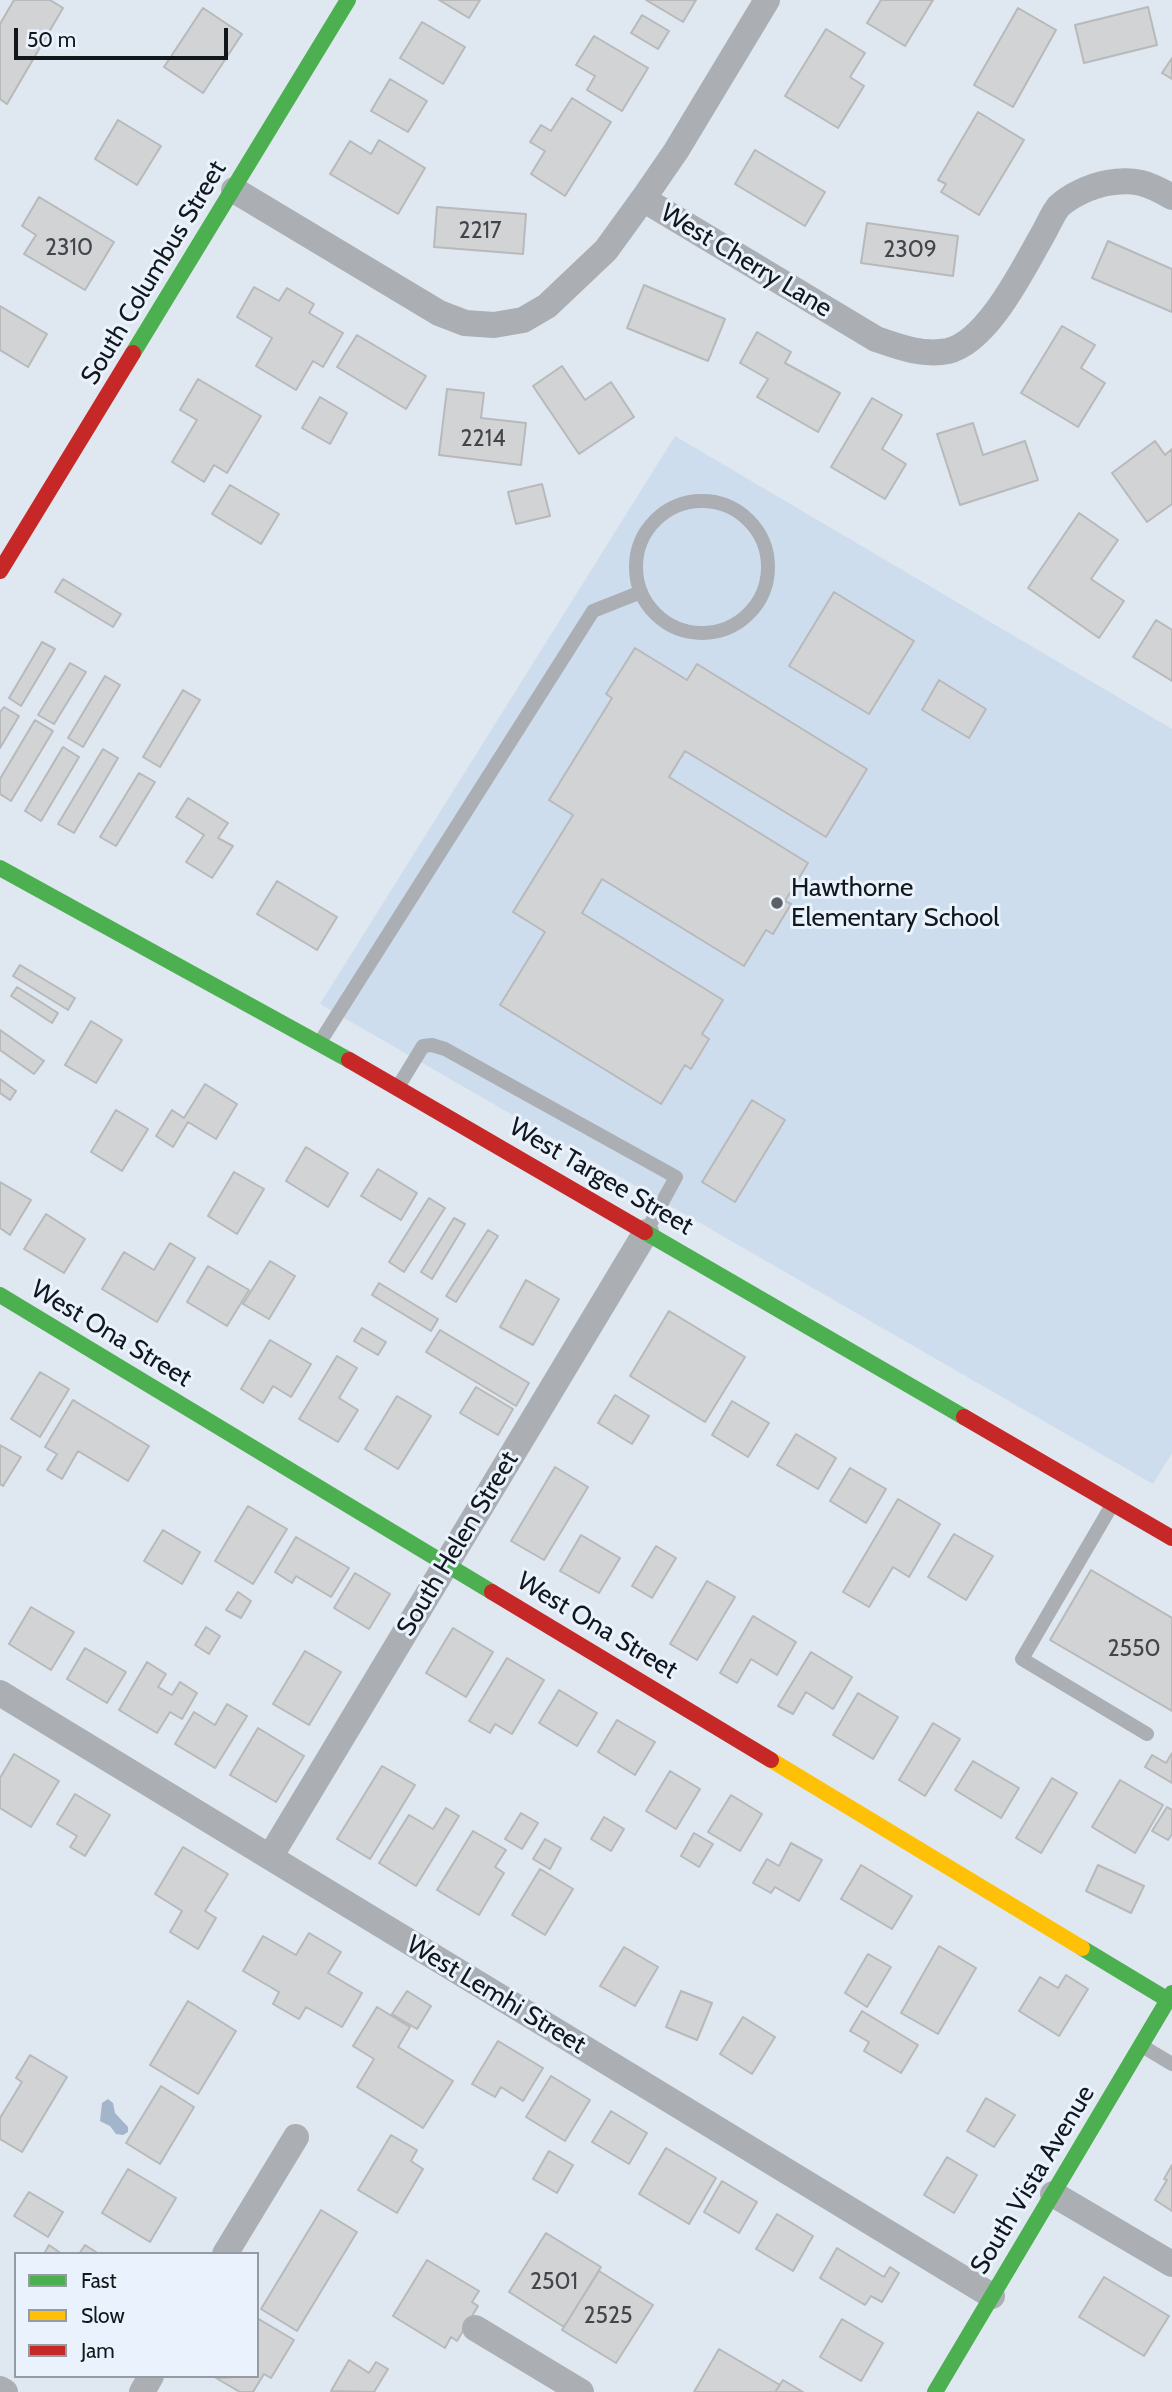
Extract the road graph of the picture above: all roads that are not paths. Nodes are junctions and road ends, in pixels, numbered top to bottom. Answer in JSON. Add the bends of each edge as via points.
{"nodes":[{"id":1,"x":348,"y":0,"type":"edge"},
{"id":2,"x":766,"y":0,"type":"edge"},
{"id":3,"x":234,"y":190,"type":"junction"},
{"id":4,"x":1172,"y":197,"type":"edge"},
{"id":5,"x":643,"y":199,"type":"junction"},
{"id":6,"x":0,"y":571,"type":"edge"},
{"id":7,"x":640,"y":592,"type":"junction"},
{"id":8,"x":0,"y":868,"type":"edge"},
{"id":9,"x":320,"y":1043,"type":"junction"},
{"id":10,"x":398,"y":1088,"type":"junction"},
{"id":11,"x":646,"y":1232,"type":"junction"},
{"id":12,"x":0,"y":1295,"type":"edge"},
{"id":13,"x":1113,"y":1504,"type":"junction"},
{"id":14,"x":1172,"y":1538,"type":"edge"},
{"id":15,"x":446,"y":1564,"type":"junction"},
{"id":16,"x":0,"y":1693,"type":"edge"},
{"id":17,"x":1147,"y":1734,"type":"dead end"},
{"id":18,"x":270,"y":1857,"type":"junction"},
{"id":19,"x":1170,"y":1996,"type":"edge"},
{"id":20,"x":1141,"y":2046,"type":"junction"},
{"id":21,"x":1172,"y":2064,"type":"edge"},
{"id":22,"x":296,"y":2137,"type":"dead end"},
{"id":23,"x":1053,"y":2194,"type":"junction"},
{"id":24,"x":226,"y":2252,"type":"edge"},
{"id":25,"x":1172,"y":2264,"type":"edge"},
{"id":26,"x":992,"y":2296,"type":"junction"},
{"id":27,"x":475,"y":2328,"type":"dead end"},
{"id":28,"x":0,"y":2389,"type":"edge"},
{"id":29,"x":5,"y":2392,"type":"edge"},
{"id":30,"x":581,"y":2392,"type":"edge"},
{"id":31,"x":935,"y":2392,"type":"edge"}],
"edges":[{"from":1,"to":3,"type":"street","name":"South Columbus Street"},
{"from":2,"to":5,"type":"street"},
{"from":3,"to":5,"type":"street","name":"West Cherry Lane","via":[[439,313],[465,323],[494,325],[523,320],[547,306],[606,250]]},
{"from":3,"to":6,"type":"street","name":"South Columbus Street"},
{"from":4,"to":5,"type":"street","name":"West Cherry Lane","via":[[1150,184],[1123,180],[1099,185],[1059,206],[998,311],[977,334],[949,351],[912,351],[876,339]]},
{"from":7,"to":7,"type":"lane","via":[[668,624],[688,632],[730,628],[761,599],[768,579],[768,557],[761,537],[729,506],[685,503],[664,512],[648,528],[639,548]]},
{"from":7,"to":9,"type":"lane","via":[[593,611]]},
{"from":8,"to":9,"type":"street","name":"West Targee Street"},
{"from":9,"to":10,"type":"street","name":"West Targee Street"},
{"from":10,"to":11,"type":"street","name":"West Targee Street"},
{"from":10,"to":11,"type":"lane","via":[[423,1046],[445,1049],[677,1177]]},
{"from":11,"to":13,"type":"street","name":"West Targee Street"},
{"from":11,"to":15,"type":"street","name":"South Helen Street"},
{"from":12,"to":15,"type":"street","name":"West Ona Street"},
{"from":13,"to":14,"type":"street","name":"West Targee Street"},
{"from":13,"to":17,"type":"lane","via":[[1021,1659]]},
{"from":15,"to":18,"type":"street","name":"South Helen Street"},
{"from":15,"to":19,"type":"street","name":"West Ona Street"},
{"from":16,"to":18,"type":"street","name":"West Lemhi Street"},
{"from":18,"to":26,"type":"street","name":"West Lemhi Street"},
{"from":19,"to":20,"type":"street","name":"South Vista Avenue"},
{"from":20,"to":21,"type":"lane"},
{"from":20,"to":23,"type":"street","name":"South Vista Avenue"},
{"from":22,"to":24,"type":"street"},
{"from":23,"to":25,"type":"street"},
{"from":23,"to":26,"type":"street","name":"South Vista Avenue"},
{"from":26,"to":31,"type":"street","name":"South Vista Avenue"},
{"from":27,"to":30,"type":"street"},
{"from":28,"to":29,"type":"street"}]}
